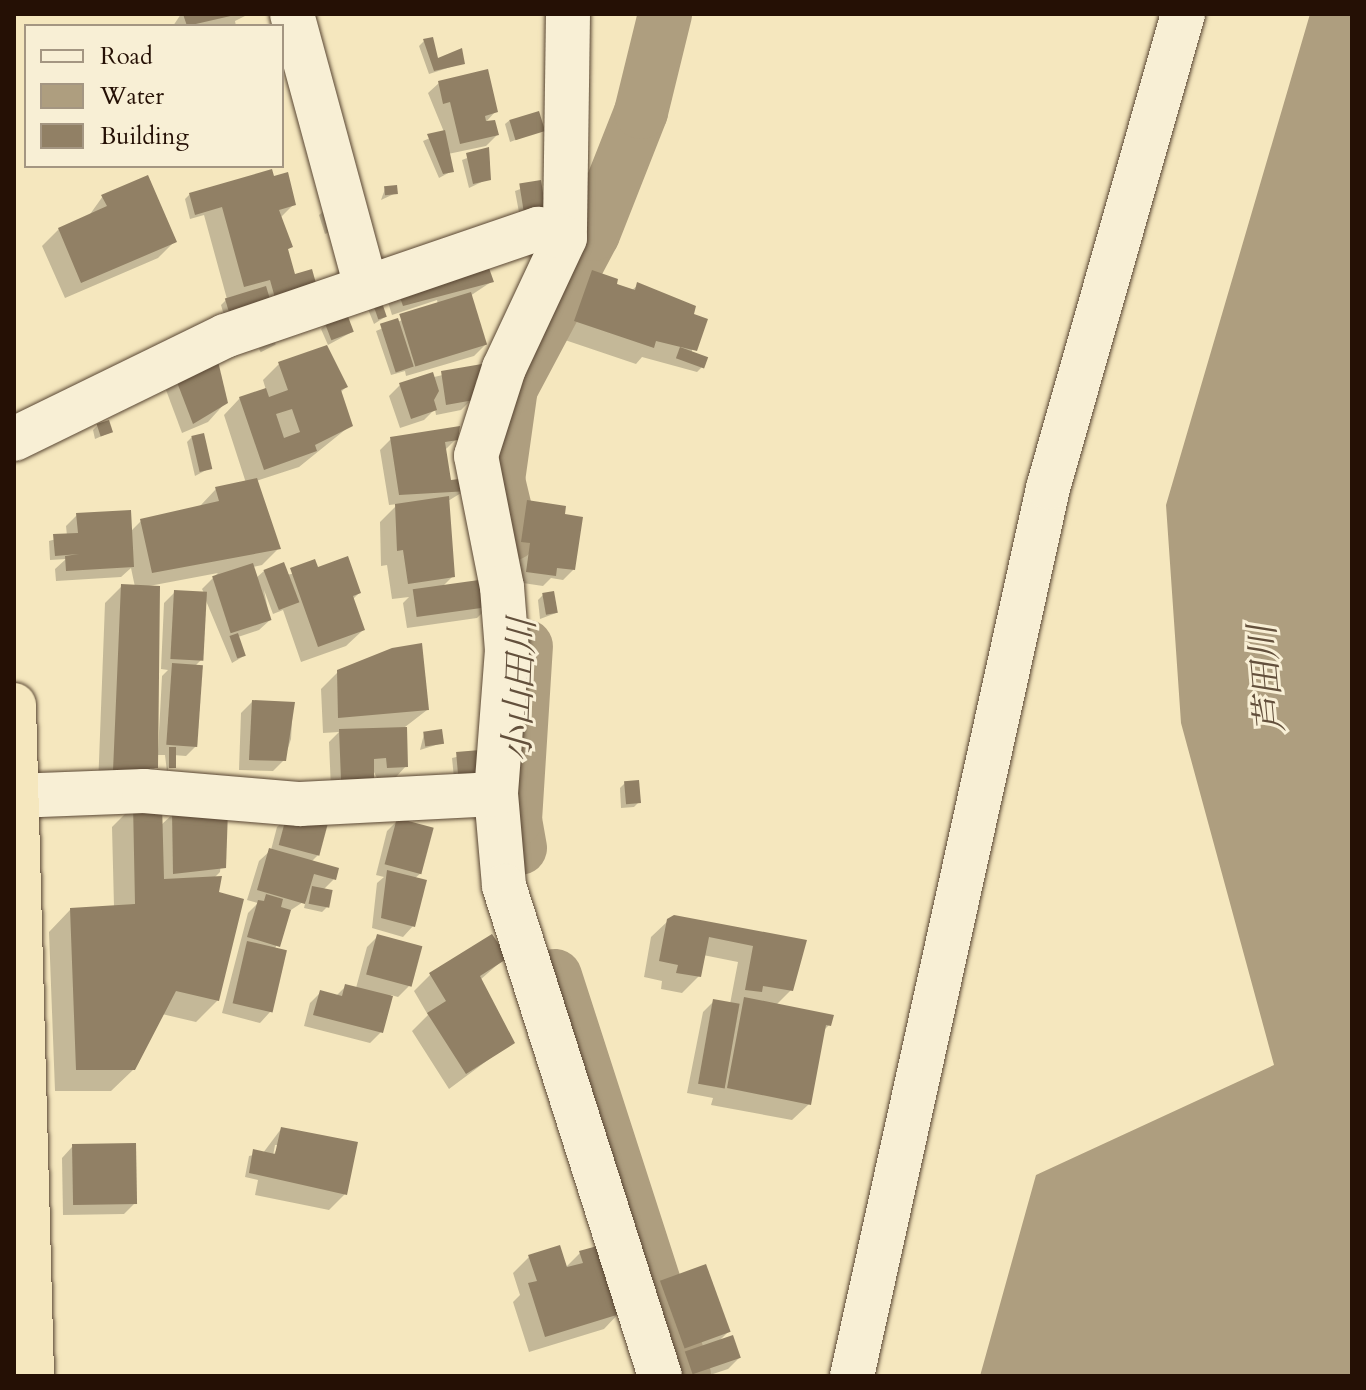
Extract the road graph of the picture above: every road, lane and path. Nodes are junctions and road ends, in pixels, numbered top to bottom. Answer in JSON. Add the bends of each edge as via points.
{"nodes":[{"id":1,"x":292,"y":14,"type":"edge"},
{"id":2,"x":568,"y":14,"type":"edge"},
{"id":3,"x":1183,"y":14,"type":"edge"},
{"id":4,"x":565,"y":238,"type":"junction"},
{"id":5,"x":366,"y":286,"type":"junction"},
{"id":6,"x":14,"y":439,"type":"edge"},
{"id":7,"x":14,"y":705,"type":"edge"},
{"id":8,"x":496,"y":794,"type":"junction"},
{"id":9,"x":15,"y":796,"type":"edge"},
{"id":10,"x":32,"y":1376,"type":"edge"},
{"id":11,"x":660,"y":1376,"type":"edge"},
{"id":12,"x":852,"y":1376,"type":"edge"}],
"edges":[{"from":1,"to":5,"type":"street"},
{"from":2,"to":4,"type":"street"},
{"from":3,"to":12,"type":"street","via":[[1048,488]]},
{"from":4,"to":5,"type":"street","via":[[538,229]]},
{"from":4,"to":8,"type":"street","via":[[504,368],[476,456],[502,587],[507,650]]},
{"from":5,"to":6,"type":"street","via":[[331,303],[225,336]]},
{"from":7,"to":9,"type":"highway"},
{"from":8,"to":9,"type":"street","via":[[300,804],[144,791]]},
{"from":8,"to":11,"type":"street","via":[[504,886]]},
{"from":9,"to":10,"type":"highway"}]}
